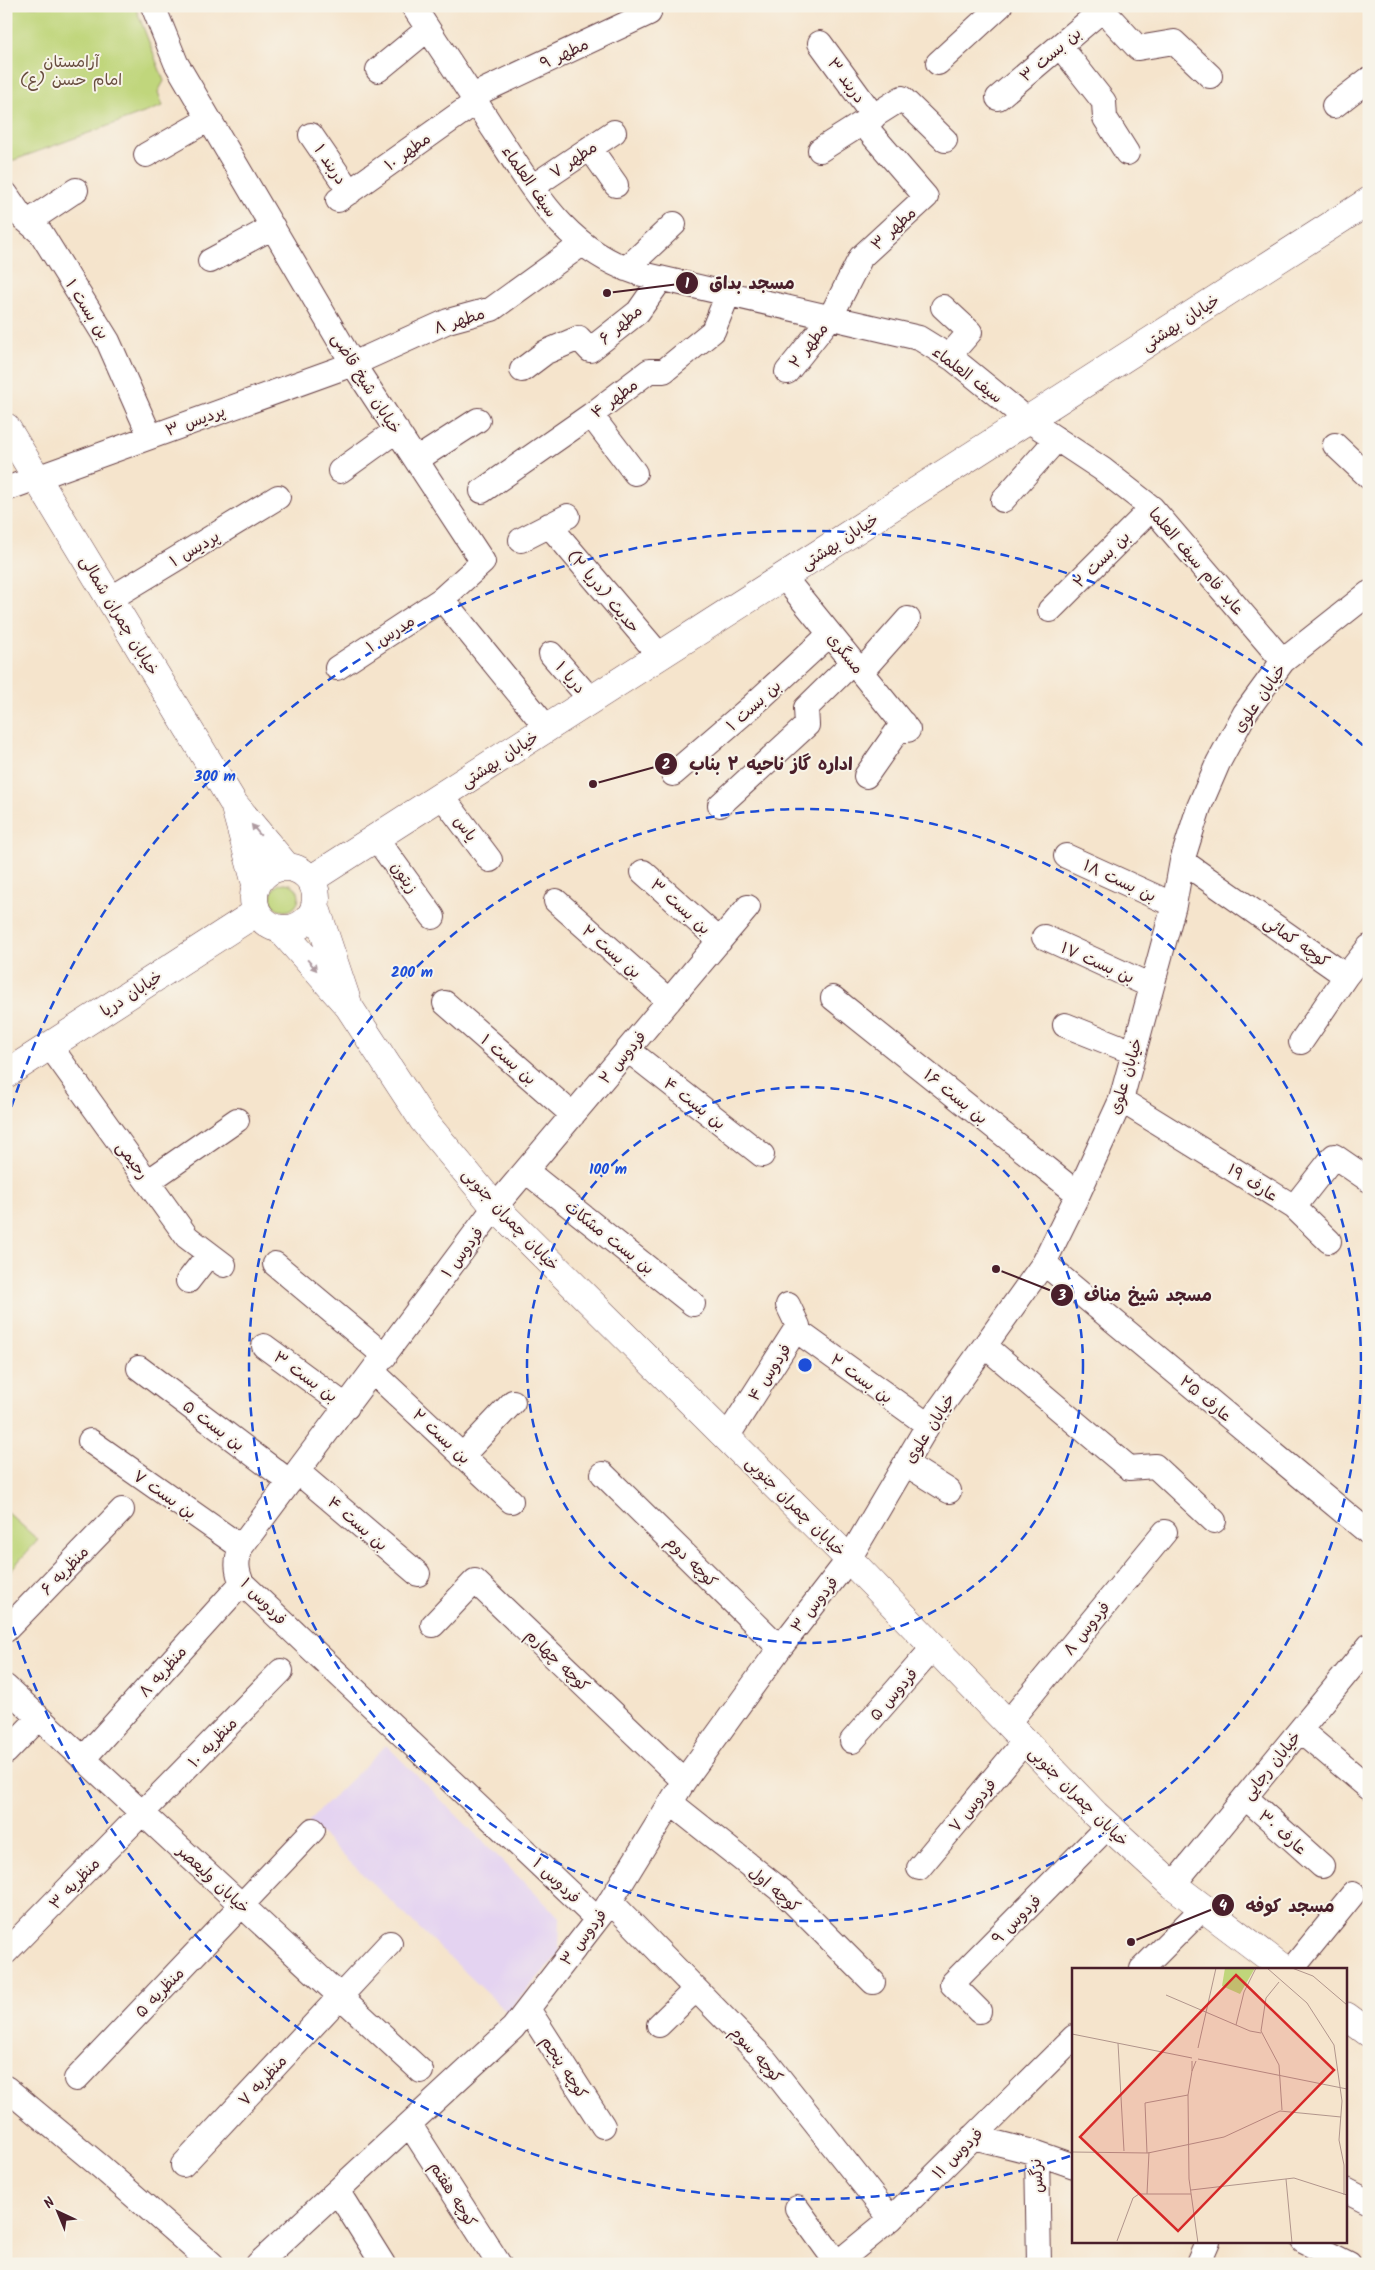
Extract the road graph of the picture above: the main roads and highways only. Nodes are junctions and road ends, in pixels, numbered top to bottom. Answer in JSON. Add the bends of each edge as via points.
{"nodes":[{"id":1,"x":1369,"y":201,"type":"edge"},
{"id":2,"x":6,"y":427,"type":"edge"},
{"id":3,"x":234,"y":804,"type":"junction"},
{"id":4,"x":287,"y":867,"type":"junction"},
{"id":5,"x":256,"y":884,"type":"junction"},
{"id":6,"x":312,"y":893,"type":"junction"},
{"id":7,"x":257,"y":912,"type":"junction"},
{"id":8,"x":280,"y":929,"type":"junction"},
{"id":9,"x":348,"y":1007,"type":"junction"},
{"id":10,"x":6,"y":1074,"type":"edge"},
{"id":11,"x":1283,"y":1968,"type":"edge"},
{"id":12,"x":1348,"y":2017,"type":"edge"},
{"id":13,"x":1369,"y":2033,"type":"edge"}],
"edges":[{"from":1,"to":6,"type":"main road","name":"خیابان بهشتی","via":[[376,838]]},
{"from":2,"to":3,"type":"main road","name":"خیابان چمران شمالی"},
{"from":4,"to":3,"type":"main road","name":"خیابان چمران شمالی","one_way":true},
{"from":3,"to":5,"type":"main road","name":"خیابان چمران شمالی"},
{"from":4,"to":5,"type":"main road","via":[[269,871]]},
{"from":4,"to":6,"type":"main road","via":[[304,874]]},
{"from":5,"to":7,"type":"main road","via":[[254,903]]},
{"from":6,"to":8,"type":"main road","via":[[312,913],[299,925]]},
{"from":6,"to":9,"type":"main road","name":"خیابان چمران جنوبی"},
{"from":7,"to":8,"type":"main road","via":[[262,920]]},
{"from":7,"to":10,"type":"main road","name":"خیابان دریا"},
{"from":8,"to":9,"type":"main road","name":"خیابان چمران جنوبی","one_way":true},
{"from":9,"to":11,"type":"main road","name":"خیابان چمران جنوبی","via":[[423,1120],[496,1207],[849,1559],[1108,1826],[1173,1885]]},
{"from":12,"to":13,"type":"main road"}]}
